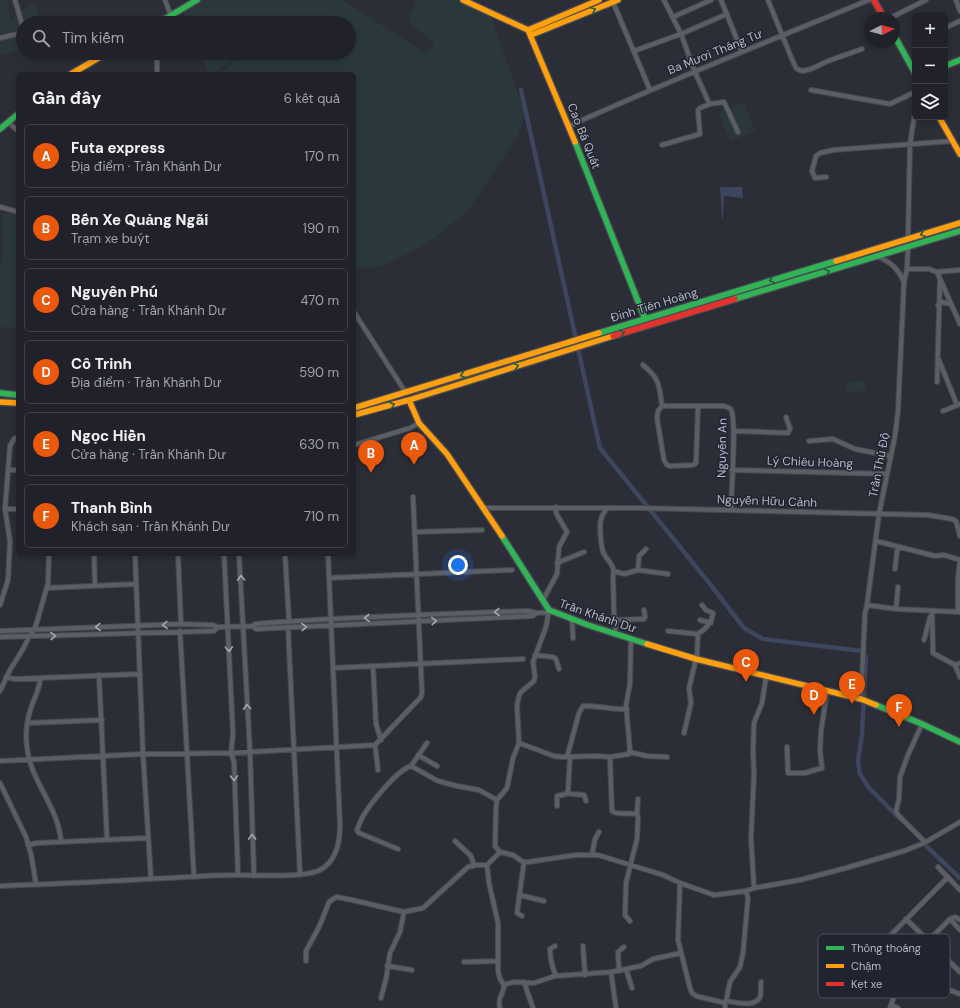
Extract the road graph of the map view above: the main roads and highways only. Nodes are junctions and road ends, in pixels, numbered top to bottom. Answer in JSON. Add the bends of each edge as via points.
{"nodes":[{"id":1,"x":197,"y":0,"type":"edge"},
{"id":2,"x":463,"y":0,"type":"edge"},
{"id":3,"x":599,"y":0,"type":"edge"},
{"id":4,"x":874,"y":0,"type":"edge"},
{"id":5,"x":614,"y":1,"type":"edge"},
{"id":6,"x":881,"y":12,"type":"edge"},
{"id":7,"x":171,"y":16,"type":"edge"},
{"id":8,"x":571,"y":16,"type":"junction"},
{"id":9,"x":529,"y":32,"type":"junction"},
{"id":10,"x":900,"y":47,"type":"edge"},
{"id":11,"x":95,"y":60,"type":"edge"},
{"id":12,"x":960,"y":60,"type":"edge"},
{"id":13,"x":948,"y":65,"type":"edge"},
{"id":14,"x":912,"y":68,"type":"edge"},
{"id":15,"x":74,"y":72,"type":"edge"},
{"id":16,"x":16,"y":116,"type":"edge"},
{"id":17,"x":941,"y":120,"type":"edge"},
{"id":18,"x":0,"y":130,"type":"edge"},
{"id":19,"x":960,"y":154,"type":"edge"},
{"id":20,"x":960,"y":223,"type":"edge"},
{"id":21,"x":960,"y":231,"type":"edge"},
{"id":22,"x":788,"y":275,"type":"junction"},
{"id":23,"x":790,"y":283,"type":"junction"},
{"id":24,"x":645,"y":319,"type":"junction"},
{"id":25,"x":584,"y":341,"type":"junction"},
{"id":26,"x":569,"y":346,"type":"junction"},
{"id":27,"x":0,"y":393,"type":"edge"},
{"id":28,"x":406,"y":393,"type":"junction"},
{"id":29,"x":16,"y":395,"type":"edge"},
{"id":30,"x":409,"y":400,"type":"junction"},
{"id":31,"x":0,"y":402,"type":"edge"},
{"id":32,"x":16,"y":403,"type":"edge"},
{"id":33,"x":356,"y":407,"type":"edge"},
{"id":34,"x":356,"y":415,"type":"edge"},
{"id":35,"x":960,"y":742,"type":"edge"}],
"edges":[{"from":1,"to":7,"type":"main road"},
{"from":2,"to":9,"type":"main road"},
{"from":3,"to":8,"type":"main road"},
{"from":4,"to":6,"type":"main road"},
{"from":8,"to":5,"type":"main road","one_way":true},
{"from":8,"to":9,"type":"main road"},
{"from":9,"to":24,"type":"main road","name":"Cao Bá Quát"},
{"from":10,"to":14,"type":"main road"},
{"from":11,"to":15,"type":"main road"},
{"from":12,"to":13,"type":"main road"},
{"from":16,"to":18,"type":"main road"},
{"from":17,"to":19,"type":"main road"},
{"from":20,"to":22,"type":"main road","name":"Đinh Tiên Hoàng","one_way":true},
{"from":23,"to":21,"type":"main road","name":"Đinh Tiên Hoàng","one_way":true},
{"from":22,"to":23,"type":"main road"},
{"from":22,"to":24,"type":"main road","name":"Đinh Tiên Hoàng","one_way":true},
{"from":25,"to":23,"type":"main road","name":"Đinh Tiên Hoàng","one_way":true},
{"from":24,"to":25,"type":"main road","name":"Đinh Tiên Hoàng"},
{"from":25,"to":26,"type":"main road","name":"Đinh Tiên Hoàng"},
{"from":26,"to":28,"type":"main road","name":"Đinh Tiên Hoàng","one_way":true},
{"from":30,"to":26,"type":"main road","name":"Đinh Tiên Hoàng","one_way":true},
{"from":27,"to":29,"type":"main road"},
{"from":28,"to":30,"type":"main road","name":"Trần Khánh Dư"},
{"from":28,"to":33,"type":"main road","name":"Đinh Tiên Hoàng"},
{"from":34,"to":30,"type":"main road","name":"Đinh Tiên Hoàng","one_way":true},
{"from":30,"to":35,"type":"main road","name":"Trần Khánh Dư","via":[[419,423],[447,454],[543,600],[548,612],[696,659],[863,700]]},
{"from":31,"to":32,"type":"main road"}]}
